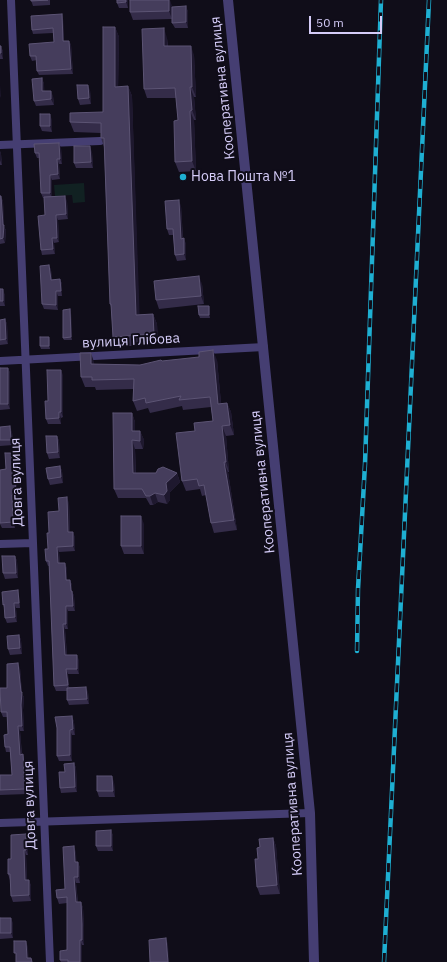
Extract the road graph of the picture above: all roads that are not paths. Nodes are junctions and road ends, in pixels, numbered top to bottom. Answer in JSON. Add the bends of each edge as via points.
{"nodes":[{"id":1,"x":11,"y":0,"type":"edge"},
{"id":2,"x":228,"y":0,"type":"edge"},
{"id":3,"x":100,"y":142,"type":"edge"},
{"id":4,"x":0,"y":145,"type":"edge"},
{"id":5,"x":17,"y":145,"type":"junction"},
{"id":6,"x":264,"y":346,"type":"junction"},
{"id":7,"x":26,"y":360,"type":"junction"},
{"id":8,"x":0,"y":361,"type":"edge"},
{"id":9,"x":33,"y":543,"type":"junction"},
{"id":10,"x":0,"y":544,"type":"edge"},
{"id":11,"x":310,"y":813,"type":"junction"},
{"id":12,"x":44,"y":821,"type":"junction"},
{"id":13,"x":0,"y":823,"type":"edge"},
{"id":14,"x":50,"y":962,"type":"edge"},
{"id":15,"x":314,"y":962,"type":"edge"}],
"edges":[{"from":1,"to":5,"type":"street","name":"Довга вулиця"},
{"from":2,"to":6,"type":"street","name":"Кооперативна вулиця"},
{"from":3,"to":5,"type":"street"},
{"from":4,"to":5,"type":"street"},
{"from":5,"to":7,"type":"street","name":"Довга вулиця"},
{"from":6,"to":7,"type":"street","name":"вулиця Глібова"},
{"from":6,"to":11,"type":"street","name":"Кооперативна вулиця"},
{"from":7,"to":8,"type":"street","name":"вулиця Глібова"},
{"from":7,"to":9,"type":"street","name":"Довга вулиця"},
{"from":9,"to":10,"type":"street"},
{"from":9,"to":12,"type":"street","name":"Довга вулиця"},
{"from":11,"to":12,"type":"street"},
{"from":11,"to":15,"type":"street","name":"Кооперативна вулиця"},
{"from":12,"to":13,"type":"street"},
{"from":12,"to":14,"type":"street","name":"Довга вулиця"}]}
